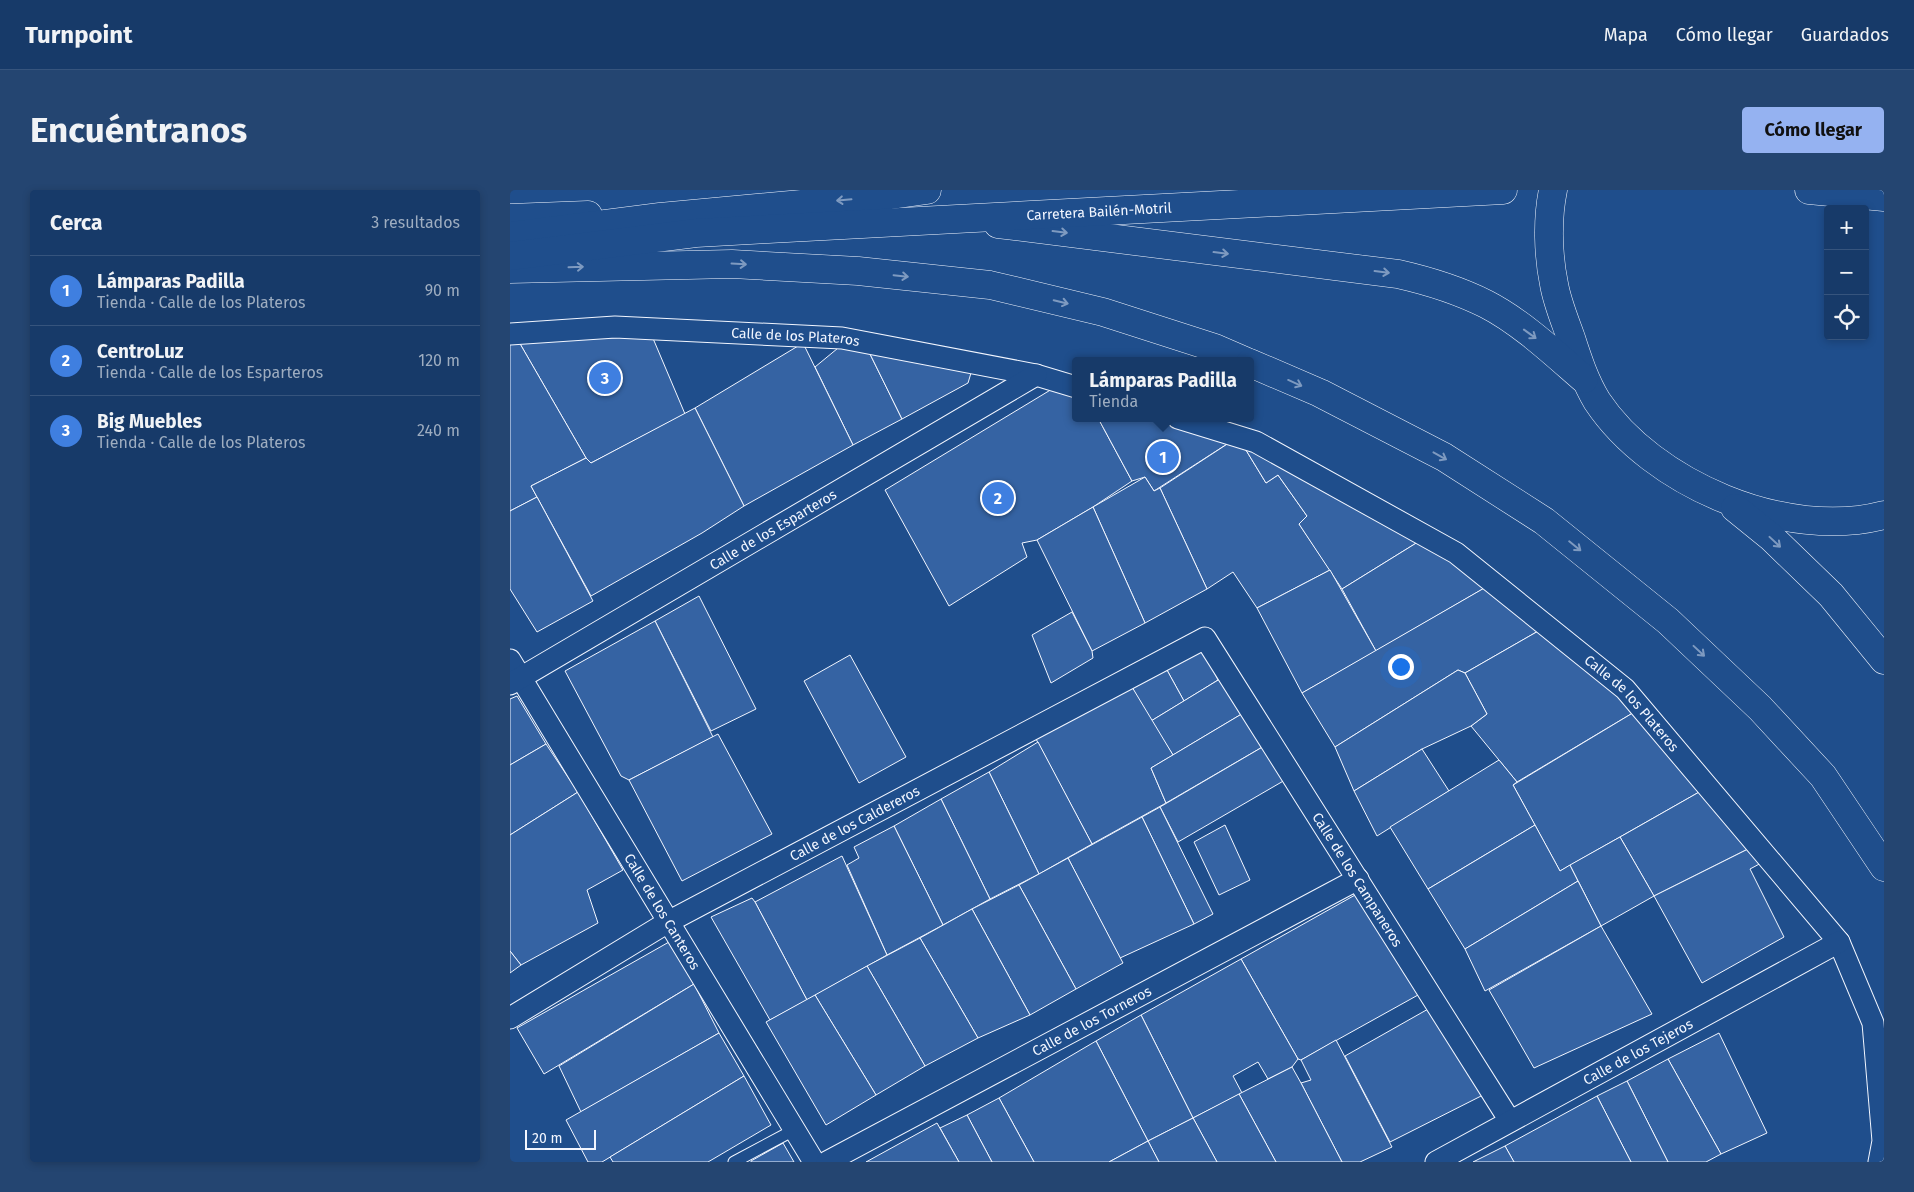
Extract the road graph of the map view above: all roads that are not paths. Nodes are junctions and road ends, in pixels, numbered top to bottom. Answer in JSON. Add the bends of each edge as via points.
{"nodes":[{"id":1,"x":928,"y":190,"type":"edge"},
{"id":2,"x":1503,"y":190,"type":"edge"},
{"id":3,"x":1553,"y":190,"type":"edge"},
{"id":4,"x":1810,"y":190,"type":"edge"},
{"id":5,"x":1884,"y":197,"type":"edge"},
{"id":6,"x":660,"y":217,"type":"junction"},
{"id":7,"x":510,"y":218,"type":"edge"},
{"id":8,"x":960,"y":218,"type":"junction"},
{"id":9,"x":696,"y":233,"type":"junction"},
{"id":10,"x":510,"y":236,"type":"edge"},
{"id":11,"x":510,"y":256,"type":"edge"},
{"id":12,"x":510,"y":269,"type":"edge"},
{"id":13,"x":510,"y":334,"type":"edge"},
{"id":14,"x":1236,"y":357,"type":"edge"},
{"id":15,"x":1254,"y":365,"type":"edge"},
{"id":16,"x":1036,"y":375,"type":"junction"},
{"id":17,"x":1584,"y":379,"type":"junction"},
{"id":18,"x":1072,"y":386,"type":"edge"},
{"id":19,"x":1191,"y":422,"type":"edge"},
{"id":20,"x":1724,"y":500,"type":"junction"},
{"id":21,"x":1884,"y":515,"type":"edge"},
{"id":22,"x":1205,"y":638,"type":"joint"},
{"id":23,"x":510,"y":660,"type":"edge"},
{"id":24,"x":1884,"y":660,"type":"edge"},
{"id":25,"x":516,"y":681,"type":"edge"},
{"id":26,"x":1884,"y":867,"type":"edge"},
{"id":27,"x":1358,"y":879,"type":"junction"},
{"id":28,"x":668,"y":922,"type":"junction"},
{"id":29,"x":1839,"y":942,"type":"junction"},
{"id":30,"x":510,"y":1018,"type":"edge"},
{"id":31,"x":1510,"y":1121,"type":"junction"},
{"id":32,"x":794,"y":1130,"type":"junction"},
{"id":33,"x":734,"y":1162,"type":"edge"},
{"id":34,"x":814,"y":1162,"type":"edge"},
{"id":35,"x":827,"y":1162,"type":"edge"},
{"id":36,"x":1436,"y":1162,"type":"edge"},
{"id":37,"x":1880,"y":1162,"type":"edge"}],
"edges":[{"from":1,"to":6,"type":"main road","one_way":true},
{"from":2,"to":8,"type":"main road","name":"Carretera Bailén-Motril"},
{"from":3,"to":17,"type":"main road","via":[[1550,240],[1554,284]]},
{"from":4,"to":5,"type":"main road"},
{"from":6,"to":7,"type":"main road","via":[[614,214]]},
{"from":6,"to":10,"type":"main road"},
{"from":8,"to":9,"type":"main road","name":"Carretera Bailén-Motril"},
{"from":8,"to":17,"type":"main road","one_way":true,"via":[[1425,280],[1488,305],[1543,344]]},
{"from":9,"to":10,"type":"main road"},
{"from":9,"to":11,"type":"main road"},
{"from":12,"to":14,"type":"main road","one_way":true,"via":[[732,264],[858,271],[990,286],[1103,312]]},
{"from":13,"to":16,"type":"street","name":"Calle de los Plateros","via":[[615,327],[842,338]]},
{"from":15,"to":26,"type":"main road","one_way":true,"via":[[1320,393],[1444,458],[1544,521],[1668,621],[1760,708],[1823,776]]},
{"from":16,"to":18,"type":"street","name":"Calle de los Plateros"},
{"from":16,"to":25,"type":"street","name":"Calle de los Esparteros"},
{"from":17,"to":20,"type":"main road","via":[[1598,402],[1637,445]]},
{"from":19,"to":29,"type":"street","name":"Calle de los Plateros","via":[[1256,442],[1456,553],[1625,689]]},
{"from":20,"to":21,"type":"main road","via":[[1763,512],[1814,521],[1846,521]]},
{"from":20,"to":24,"type":"main road","one_way":true,"via":[[1772,538],[1831,595]]},
{"from":22,"to":27,"type":"street","name":"Calle de los Campaneros"},
{"from":22,"to":28,"type":"street","name":"Calle de los Caldereros"},
{"from":23,"to":25,"type":"street","name":"Calle de los Canteros"},
{"from":25,"to":28,"type":"street","name":"Calle de los Canteros"},
{"from":27,"to":31,"type":"street","name":"Calle de los Campaneros"},
{"from":27,"to":35,"type":"street","name":"Calle de los Torneros"},
{"from":28,"to":30,"type":"street","name":"Calle de los Caldereros"},
{"from":28,"to":32,"type":"street","name":"Calle de los Canteros"},
{"from":29,"to":31,"type":"street","name":"Calle de los Tejeros"},
{"from":29,"to":37,"type":"street","name":"Calle de los Plateros","via":[[1873,1023],[1883,1141]]},
{"from":31,"to":36,"type":"street","name":"Calle de los Tejeros"},
{"from":32,"to":33,"type":"lane"},
{"from":32,"to":34,"type":"street","name":"Calle de los Canteros"}]}
